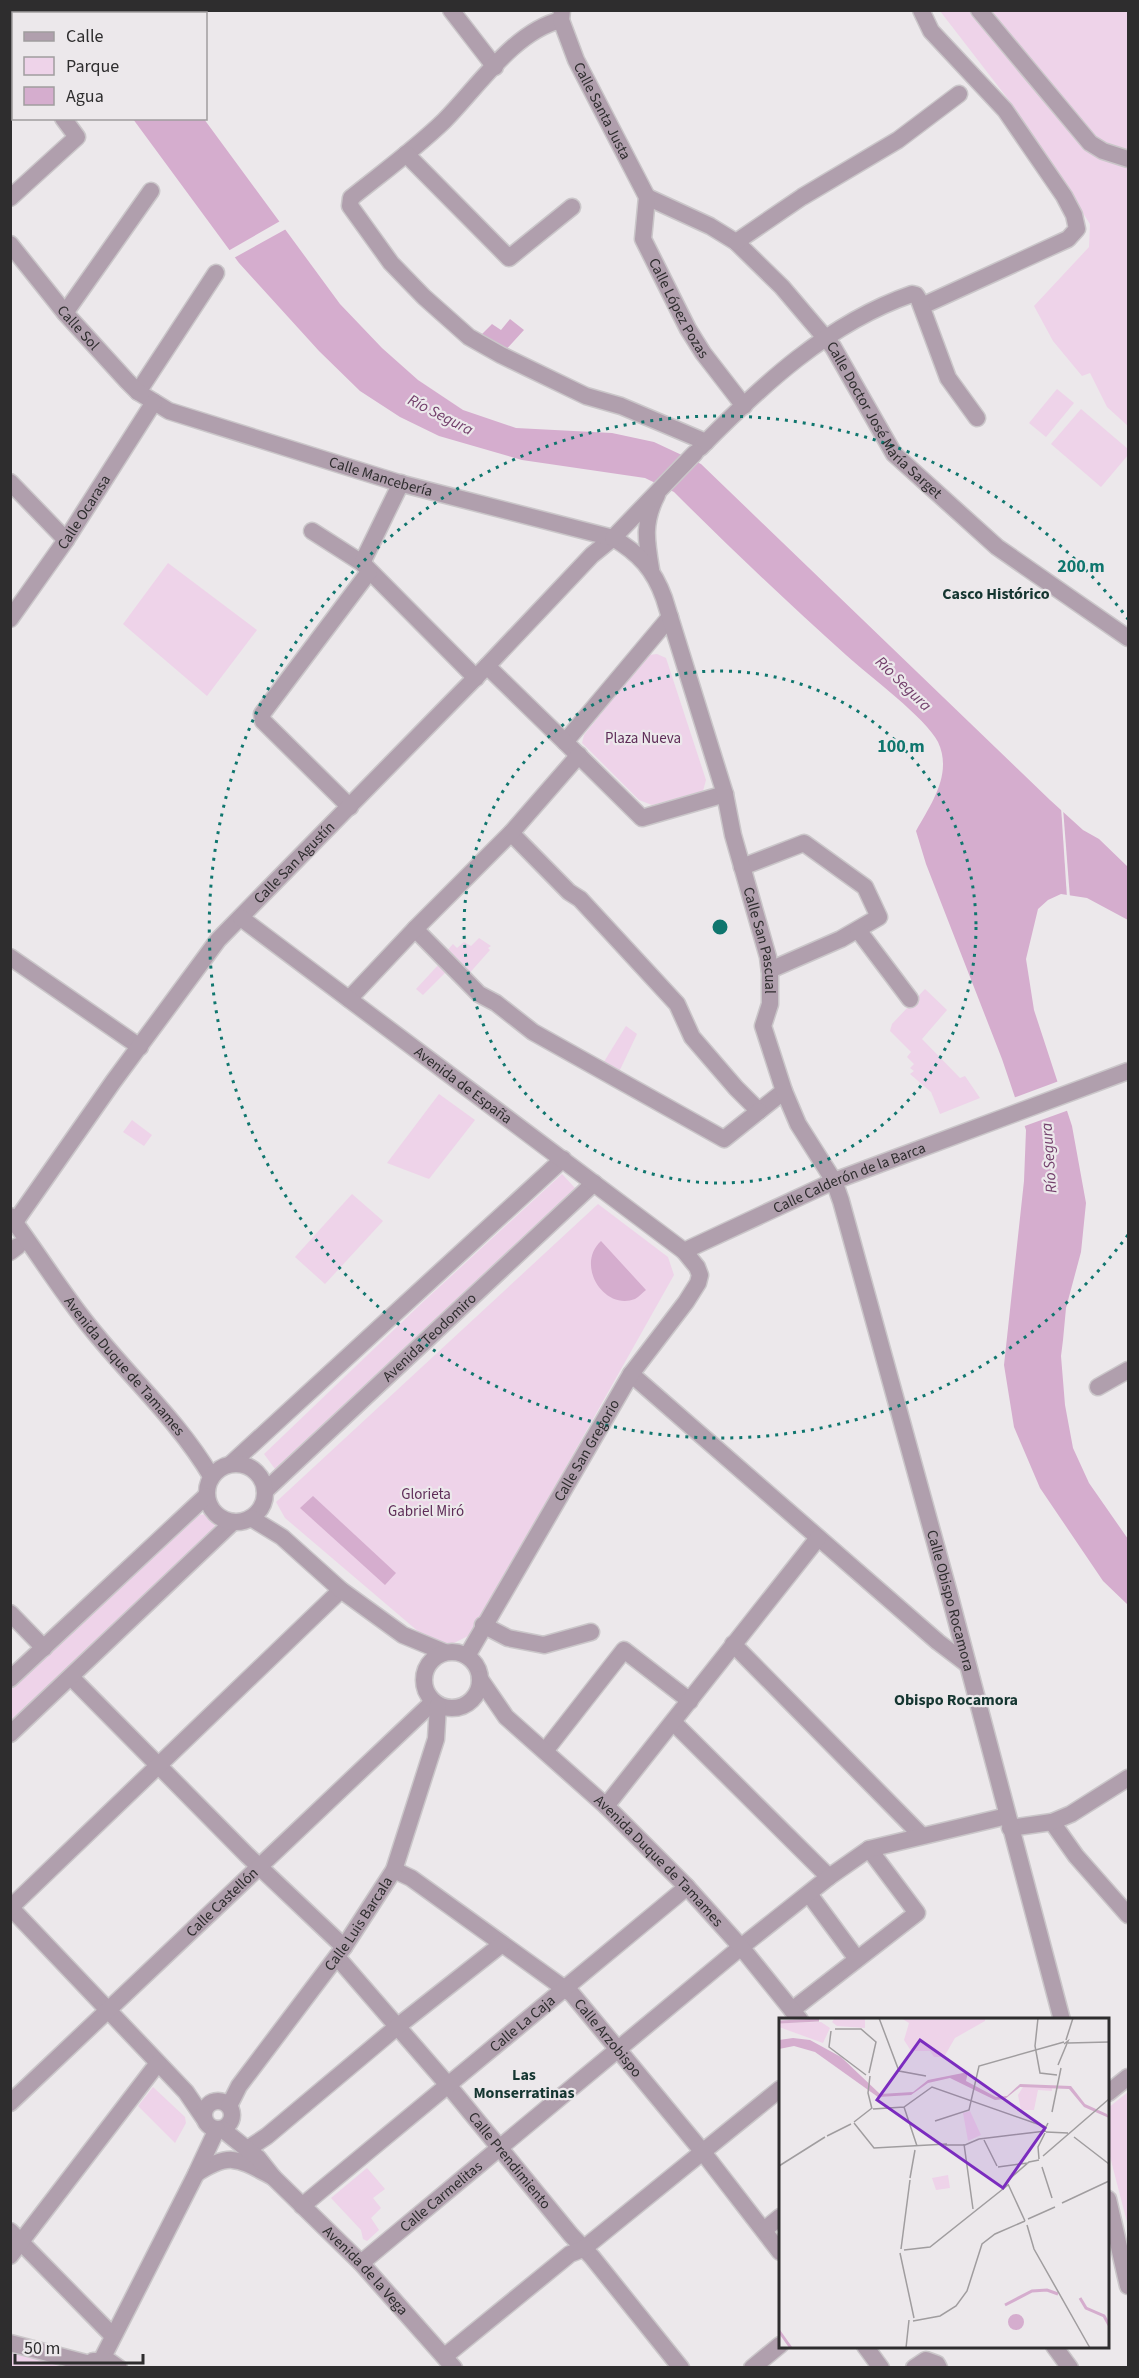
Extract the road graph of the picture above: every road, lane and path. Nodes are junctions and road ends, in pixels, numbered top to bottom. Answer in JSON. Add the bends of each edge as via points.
{"nodes":[{"id":1,"x":451,"y":10,"type":"edge"},
{"id":2,"x":921,"y":10,"type":"edge"},
{"id":3,"x":979,"y":10,"type":"edge"},
{"id":4,"x":562,"y":15,"type":"edge"},
{"id":5,"x":495,"y":67,"type":"junction"},
{"id":6,"x":959,"y":93,"type":"dead end"},
{"id":7,"x":64,"y":120,"type":"edge"},
{"id":8,"x":406,"y":154,"type":"junction"},
{"id":9,"x":1128,"y":159,"type":"edge"},
{"id":10,"x":151,"y":191,"type":"dead end"},
{"id":11,"x":647,"y":197,"type":"junction"},
{"id":12,"x":10,"y":198,"type":"edge"},
{"id":13,"x":572,"y":207,"type":"dead end"},
{"id":14,"x":669,"y":207,"type":"junction"},
{"id":15,"x":645,"y":224,"type":"junction"},
{"id":16,"x":736,"y":243,"type":"junction"},
{"id":17,"x":10,"y":244,"type":"edge"},
{"id":18,"x":216,"y":273,"type":"dead end"},
{"id":19,"x":923,"y":310,"type":"junction"},
{"id":20,"x":66,"y":313,"type":"junction"},
{"id":21,"x":825,"y":338,"type":"junction"},
{"id":22,"x":138,"y":392,"type":"junction"},
{"id":23,"x":154,"y":402,"type":"junction"},
{"id":24,"x":744,"y":406,"type":"junction"},
{"id":25,"x":976,"y":418,"type":"dead end"},
{"id":26,"x":701,"y":447,"type":"junction"},
{"id":27,"x":10,"y":482,"type":"edge"},
{"id":28,"x":401,"y":483,"type":"junction"},
{"id":29,"x":660,"y":488,"type":"junction"},
{"id":30,"x":312,"y":531,"type":"dead end"},
{"id":31,"x":614,"y":538,"type":"junction"},
{"id":32,"x":66,"y":540,"type":"junction"},
{"id":33,"x":365,"y":568,"type":"junction"},
{"id":34,"x":651,"y":569,"type":"junction"},
{"id":35,"x":670,"y":617,"type":"junction"},
{"id":36,"x":10,"y":619,"type":"edge"},
{"id":37,"x":1128,"y":638,"type":"edge"},
{"id":38,"x":482,"y":672,"type":"junction"},
{"id":39,"x":565,"y":742,"type":"junction"},
{"id":40,"x":579,"y":755,"type":"junction"},
{"id":41,"x":725,"y":794,"type":"junction"},
{"id":42,"x":350,"y":807,"type":"junction"},
{"id":43,"x":511,"y":832,"type":"junction"},
{"id":44,"x":742,"y":867,"type":"junction"},
{"id":45,"x":241,"y":918,"type":"junction"},
{"id":46,"x":415,"y":929,"type":"junction"},
{"id":47,"x":858,"y":930,"type":"junction"},
{"id":48,"x":10,"y":957,"type":"edge"},
{"id":49,"x":770,"y":970,"type":"junction"},
{"id":50,"x":349,"y":999,"type":"junction"},
{"id":51,"x":910,"y":999,"type":"dead end"},
{"id":52,"x":140,"y":1047,"type":"junction"},
{"id":53,"x":1128,"y":1071,"type":"edge"},
{"id":54,"x":784,"y":1091,"type":"junction"},
{"id":55,"x":759,"y":1111,"type":"junction"},
{"id":56,"x":563,"y":1160,"type":"junction"},
{"id":57,"x":834,"y":1181,"type":"junction"},
{"id":58,"x":594,"y":1183,"type":"junction"},
{"id":59,"x":13,"y":1235,"type":"edge"},
{"id":60,"x":684,"y":1251,"type":"junction"},
{"id":61,"x":55,"y":1282,"type":"junction"},
{"id":62,"x":1128,"y":1370,"type":"edge"},
{"id":63,"x":631,"y":1374,"type":"junction"},
{"id":64,"x":1098,"y":1387,"type":"dead end"},
{"id":65,"x":194,"y":1449,"type":"junction"},
{"id":66,"x":228,"y":1464,"type":"junction"},
{"id":67,"x":211,"y":1476,"type":"junction"},
{"id":68,"x":206,"y":1496,"type":"junction"},
{"id":69,"x":264,"y":1497,"type":"junction"},
{"id":70,"x":251,"y":1518,"type":"junction"},
{"id":71,"x":233,"y":1522,"type":"junction"},
{"id":72,"x":282,"y":1537,"type":"junction"},
{"id":73,"x":818,"y":1538,"type":"junction"},
{"id":74,"x":341,"y":1590,"type":"junction"},
{"id":75,"x":10,"y":1613,"type":"edge"},
{"id":76,"x":483,"y":1625,"type":"junction"},
{"id":77,"x":591,"y":1632,"type":"dead end"},
{"id":78,"x":403,"y":1635,"type":"junction"},
{"id":79,"x":733,"y":1644,"type":"junction"},
{"id":80,"x":44,"y":1648,"type":"junction"},
{"id":81,"x":444,"y":1652,"type":"junction"},
{"id":82,"x":467,"y":1656,"type":"junction"},
{"id":83,"x":967,"y":1664,"type":"junction"},
{"id":84,"x":427,"y":1665,"type":"junction"},
{"id":85,"x":71,"y":1677,"type":"junction"},
{"id":86,"x":10,"y":1679,"type":"edge"},
{"id":87,"x":480,"y":1679,"type":"junction"},
{"id":88,"x":690,"y":1701,"type":"junction"},
{"id":89,"x":449,"y":1704,"type":"junction"},
{"id":90,"x":506,"y":1717,"type":"junction"},
{"id":91,"x":674,"y":1722,"type":"junction"},
{"id":92,"x":10,"y":1734,"type":"edge"},
{"id":93,"x":545,"y":1751,"type":"junction"},
{"id":94,"x":158,"y":1766,"type":"junction"},
{"id":95,"x":1128,"y":1778,"type":"edge"},
{"id":96,"x":606,"y":1806,"type":"junction"},
{"id":97,"x":1009,"y":1821,"type":"junction"},
{"id":98,"x":1052,"y":1822,"type":"junction"},
{"id":99,"x":921,"y":1835,"type":"junction"},
{"id":100,"x":869,"y":1849,"type":"junction"},
{"id":101,"x":259,"y":1867,"type":"junction"},
{"id":102,"x":394,"y":1870,"type":"junction"},
{"id":103,"x":829,"y":1876,"type":"junction"},
{"id":104,"x":687,"y":1887,"type":"junction"},
{"id":105,"x":809,"y":1894,"type":"junction"},
{"id":106,"x":11,"y":1908,"type":"edge"},
{"id":107,"x":1128,"y":1915,"type":"edge"},
{"id":108,"x":502,"y":1944,"type":"junction"},
{"id":109,"x":741,"y":1947,"type":"junction"},
{"id":110,"x":340,"y":1952,"type":"junction"},
{"id":111,"x":857,"y":1959,"type":"junction"},
{"id":112,"x":566,"y":1989,"type":"junction"},
{"id":113,"x":109,"y":2012,"type":"junction"},
{"id":114,"x":796,"y":2014,"type":"edge"},
{"id":115,"x":1062,"y":2018,"type":"edge"},
{"id":116,"x":398,"y":2026,"type":"junction"},
{"id":117,"x":618,"y":2050,"type":"junction"},
{"id":118,"x":158,"y":2063,"type":"junction"},
{"id":119,"x":1128,"y":2077,"type":"edge"},
{"id":120,"x":448,"y":2085,"type":"junction"},
{"id":121,"x":779,"y":2090,"type":"edge"},
{"id":122,"x":1109,"y":2091,"type":"edge"},
{"id":123,"x":10,"y":2103,"type":"edge"},
{"id":124,"x":217,"y":2116,"type":"junction"},
{"id":125,"x":500,"y":2149,"type":"junction"},
{"id":126,"x":702,"y":2151,"type":"junction"},
{"id":127,"x":255,"y":2152,"type":"junction"},
{"id":128,"x":196,"y":2174,"type":"junction"},
{"id":129,"x":273,"y":2177,"type":"junction"},
{"id":130,"x":302,"y":2206,"type":"junction"},
{"id":131,"x":1109,"y":2207,"type":"edge"},
{"id":132,"x":779,"y":2218,"type":"edge"},
{"id":133,"x":764,"y":2230,"type":"junction"},
{"id":134,"x":16,"y":2236,"type":"edge"},
{"id":135,"x":583,"y":2249,"type":"junction"},
{"id":136,"x":779,"y":2251,"type":"edge"},
{"id":137,"x":10,"y":2256,"type":"edge"},
{"id":138,"x":361,"y":2263,"type":"junction"},
{"id":139,"x":1128,"y":2286,"type":"edge"},
{"id":140,"x":113,"y":2336,"type":"junction"},
{"id":141,"x":10,"y":2343,"type":"edge"},
{"id":142,"x":779,"y":2346,"type":"edge"},
{"id":143,"x":867,"y":2348,"type":"edge"},
{"id":144,"x":1056,"y":2348,"type":"edge"},
{"id":145,"x":450,"y":2362,"type":"edge"},
{"id":146,"x":101,"y":2364,"type":"edge"},
{"id":147,"x":681,"y":2367,"type":"edge"},
{"id":148,"x":752,"y":2367,"type":"edge"},
{"id":149,"x":881,"y":2367,"type":"edge"},
{"id":150,"x":914,"y":2367,"type":"edge"},
{"id":151,"x":939,"y":2367,"type":"edge"},
{"id":152,"x":1070,"y":2367,"type":"edge"}],
"edges":[{"from":1,"to":5,"type":"street"},
{"from":2,"to":19,"type":"street","via":[[931,31],[1005,110],[1064,196],[1077,229],[1068,239]]},
{"from":3,"to":9,"type":"street","via":[[1090,143]]},
{"from":4,"to":5,"type":"street","via":[[534,31]]},
{"from":4,"to":11,"type":"street","name":"Calle Santa Justa","via":[[576,60]]},
{"from":5,"to":8,"type":"street"},
{"from":6,"to":16,"type":"street","via":[[881,151],[802,197]]},
{"from":7,"to":12,"type":"street","via":[[77,137]]},
{"from":8,"to":13,"type":"street","via":[[509,258]]},
{"from":8,"to":26,"type":"street","via":[[350,202],[391,263],[424,297],[470,337],[501,355],[586,396],[621,405]]},
{"from":10,"to":20,"type":"street"},
{"from":11,"to":14,"type":"street","name":"Calle Doctor José María Sarget"},
{"from":11,"to":15,"type":"street","name":"Calle López Pozas"},
{"from":14,"to":15,"type":"street"},
{"from":14,"to":16,"type":"street","name":"Calle Doctor José María Sarget"},
{"from":15,"to":24,"type":"street","name":"Calle López Pozas","via":[[643,239],[688,329]]},
{"from":16,"to":21,"type":"street","name":"Calle Doctor José María Sarget","via":[[782,287]]},
{"from":17,"to":20,"type":"street","name":"Calle Sol"},
{"from":18,"to":22,"type":"street"},
{"from":19,"to":21,"type":"street","name":"Calle San Agustín","via":[[912,294],[866,312]]},
{"from":19,"to":25,"type":"street","via":[[948,378]]},
{"from":20,"to":22,"type":"street","name":"Calle Sol"},
{"from":21,"to":24,"type":"street","name":"Calle San Agustín"},
{"from":21,"to":37,"type":"street","name":"Calle Doctor José María Sarget","via":[[894,454],[998,547]]},
{"from":22,"to":23,"type":"street","name":"Calle Sol"},
{"from":23,"to":28,"type":"street","name":"Calle Mancebería","via":[[169,411]]},
{"from":23,"to":32,"type":"street","name":"Calle Ocarasa"},
{"from":24,"to":26,"type":"street","name":"Calle San Agustín"},
{"from":26,"to":29,"type":"street","name":"Calle San Agustín"},
{"from":27,"to":32,"type":"street"},
{"from":28,"to":31,"type":"street","name":"Calle Mancebería"},
{"from":28,"to":33,"type":"street"},
{"from":29,"to":31,"type":"street","name":"Calle San Agustín"},
{"from":29,"to":34,"type":"street","via":[[646,528]]},
{"from":30,"to":33,"type":"street"},
{"from":31,"to":34,"type":"street"},
{"from":31,"to":38,"type":"street","name":"Calle San Agustín","via":[[592,555]]},
{"from":32,"to":36,"type":"street","name":"Calle Ocarasa"},
{"from":33,"to":38,"type":"street"},
{"from":33,"to":42,"type":"street","via":[[262,714],[263,721]]},
{"from":34,"to":35,"type":"street"},
{"from":35,"to":39,"type":"street"},
{"from":35,"to":41,"type":"street"},
{"from":38,"to":39,"type":"street"},
{"from":38,"to":42,"type":"street","name":"Calle San Agustín"},
{"from":39,"to":40,"type":"street"},
{"from":40,"to":41,"type":"street","via":[[642,819]]},
{"from":40,"to":43,"type":"street"},
{"from":41,"to":44,"type":"street","name":"Calle San Pascual"},
{"from":42,"to":45,"type":"street","name":"Calle San Agustín"},
{"from":43,"to":46,"type":"street"},
{"from":43,"to":55,"type":"street","via":[[580,899],[677,1004],[692,1037]]},
{"from":44,"to":47,"type":"street","via":[[804,843],[865,887],[879,917]]},
{"from":44,"to":49,"type":"street","name":"Calle San Pascual"},
{"from":45,"to":50,"type":"street","name":"Avenida de España"},
{"from":45,"to":52,"type":"street","name":"Calle San Agustín","via":[[218,940]]},
{"from":46,"to":50,"type":"street"},
{"from":46,"to":55,"type":"street","via":[[479,994],[533,1032],[724,1139]]},
{"from":47,"to":49,"type":"street"},
{"from":47,"to":51,"type":"street"},
{"from":48,"to":52,"type":"street"},
{"from":49,"to":54,"type":"street","name":"Calle San Pascual","via":[[770,1004],[763,1026]]},
{"from":50,"to":56,"type":"street","name":"Avenida de España"},
{"from":52,"to":59,"type":"street","name":"Calle San Agustín"},
{"from":53,"to":57,"type":"street","name":"Calle Calderón de la Barca"},
{"from":54,"to":55,"type":"street"},
{"from":54,"to":57,"type":"street","name":"Calle San Pascual","via":[[798,1125]]},
{"from":56,"to":58,"type":"street","name":"Avenida de España"},
{"from":56,"to":66,"type":"street"},
{"from":57,"to":60,"type":"street","name":"Calle Calderón de la Barca"},
{"from":57,"to":83,"type":"street","name":"Calle Obispo Rocamora"},
{"from":58,"to":60,"type":"street","name":"Avenida de España"},
{"from":58,"to":69,"type":"street","name":"Avenida Teodomiro"},
{"from":59,"to":61,"type":"street","name":"Avenida Duque de Tamames"},
{"from":59,"to":61,"type":"street","name":"Avenida Duque de Tamames"},
{"from":60,"to":63,"type":"street","name":"Calle San Gregorio","via":[[697,1267],[698,1283]]},
{"from":61,"to":65,"type":"street","name":"Avenida Duque de Tamames"},
{"from":62,"to":64,"type":"street"},
{"from":63,"to":73,"type":"street"},
{"from":63,"to":76,"type":"street","name":"Calle San Gregorio"},
{"from":65,"to":66,"type":"street","name":"Avenida Duque de Tamames"},
{"from":65,"to":67,"type":"street","name":"Avenida Duque de Tamames"},
{"from":66,"to":67,"type":"street"},
{"from":66,"to":69,"type":"street","via":[[251,1467],[263,1482]]},
{"from":67,"to":68,"type":"street"},
{"from":68,"to":71,"type":"street","via":[[218,1516]]},
{"from":68,"to":80,"type":"street"},
{"from":69,"to":70,"type":"street"},
{"from":69,"to":72,"type":"street"},
{"from":70,"to":71,"type":"street"},
{"from":70,"to":72,"type":"street"},
{"from":71,"to":85,"type":"street"},
{"from":72,"to":74,"type":"street"},
{"from":73,"to":79,"type":"street"},
{"from":73,"to":83,"type":"street"},
{"from":74,"to":78,"type":"street"},
{"from":74,"to":94,"type":"street"},
{"from":75,"to":80,"type":"street"},
{"from":76,"to":77,"type":"street","via":[[508,1638],[544,1644]]},
{"from":76,"to":82,"type":"street","name":"Calle San Gregorio"},
{"from":78,"to":81,"type":"street"},
{"from":78,"to":84,"type":"street"},
{"from":79,"to":88,"type":"street"},
{"from":79,"to":99,"type":"street"},
{"from":80,"to":86,"type":"street"},
{"from":81,"to":82,"type":"street","via":[[456,1651]]},
{"from":81,"to":84,"type":"street"},
{"from":82,"to":87,"type":"street","via":[[474,1662]]},
{"from":83,"to":97,"type":"street","name":"Calle Obispo Rocamora"},
{"from":84,"to":89,"type":"street","via":[[424,1688]]},
{"from":85,"to":92,"type":"street"},
{"from":85,"to":94,"type":"street","name":"Calle Prendimiento"},
{"from":87,"to":89,"type":"street","via":[[475,1696]]},
{"from":87,"to":90,"type":"street","name":"Avenida Duque de Tamames"},
{"from":88,"to":91,"type":"street"},
{"from":88,"to":93,"type":"street","via":[[624,1650]]},
{"from":89,"to":90,"type":"street","name":"Avenida Duque de Tamames"},
{"from":89,"to":101,"type":"street","name":"Calle Castellón"},
{"from":89,"to":102,"type":"street","name":"Calle Luis Barcala"},
{"from":90,"to":93,"type":"street","name":"Avenida Duque de Tamames"},
{"from":91,"to":96,"type":"street"},
{"from":91,"to":103,"type":"street"},
{"from":93,"to":96,"type":"street","name":"Avenida Duque de Tamames"},
{"from":94,"to":101,"type":"street","name":"Calle Prendimiento"},
{"from":94,"to":106,"type":"street"},
{"from":95,"to":98,"type":"street","name":"Calle Carmelitas"},
{"from":96,"to":104,"type":"street","name":"Avenida Duque de Tamames"},
{"from":97,"to":98,"type":"street","name":"Calle Carmelitas"},
{"from":97,"to":99,"type":"street","name":"Calle Carmelitas"},
{"from":97,"to":115,"type":"street","name":"Calle Obispo Rocamora"},
{"from":98,"to":107,"type":"street"},
{"from":99,"to":100,"type":"street","name":"Calle Carmelitas"},
{"from":100,"to":103,"type":"street","name":"Calle Carmelitas"},
{"from":100,"to":111,"type":"street","via":[[916,1913]]},
{"from":101,"to":110,"type":"street","name":"Calle Prendimiento"},
{"from":101,"to":113,"type":"street","name":"Calle Castellón"},
{"from":102,"to":108,"type":"street","name":"Calle Arzobispo","via":[[411,1878]]},
{"from":102,"to":110,"type":"street","name":"Calle Luis Barcala"},
{"from":103,"to":105,"type":"street","name":"Calle Carmelitas"},
{"from":104,"to":109,"type":"street","name":"Avenida Duque de Tamames"},
{"from":104,"to":112,"type":"street","name":"Calle La Caja"},
{"from":105,"to":109,"type":"street","name":"Calle Carmelitas"},
{"from":105,"to":111,"type":"street"},
{"from":106,"to":113,"type":"street","name":"Avenida de la Vega"},
{"from":108,"to":112,"type":"street","name":"Calle Arzobispo"},
{"from":108,"to":116,"type":"street"},
{"from":109,"to":114,"type":"street","name":"Avenida Duque de Tamames"},
{"from":109,"to":117,"type":"street","name":"Calle Carmelitas"},
{"from":110,"to":116,"type":"street","name":"Calle Prendimiento"},
{"from":110,"to":124,"type":"street","name":"Calle Luis Barcala"},
{"from":111,"to":114,"type":"street"},
{"from":112,"to":117,"type":"street","name":"Calle Arzobispo"},
{"from":112,"to":120,"type":"street","name":"Calle La Caja"},
{"from":113,"to":118,"type":"street","name":"Avenida de la Vega"},
{"from":113,"to":123,"type":"street","name":"Calle Castellón"},
{"from":116,"to":120,"type":"street","name":"Calle Prendimiento"},
{"from":116,"to":127,"type":"street","via":[[267,2136]]},
{"from":117,"to":125,"type":"street","name":"Calle Carmelitas"},
{"from":117,"to":126,"type":"street","name":"Calle Arzobispo"},
{"from":118,"to":124,"type":"street","name":"Avenida de la Vega"},
{"from":118,"to":134,"type":"street"},
{"from":119,"to":122,"type":"street"},
{"from":120,"to":125,"type":"street","name":"Calle Prendimiento"},
{"from":120,"to":130,"type":"street","name":"Calle La Caja"},
{"from":121,"to":126,"type":"street"},
{"from":124,"to":127,"type":"street","name":"Avenida de la Vega"},
{"from":124,"to":128,"type":"street"},
{"from":125,"to":135,"type":"street","name":"Calle Prendimiento"},
{"from":125,"to":138,"type":"street","name":"Calle Carmelitas"},
{"from":126,"to":133,"type":"street","name":"Calle Arzobispo"},
{"from":126,"to":135,"type":"street"},
{"from":127,"to":129,"type":"street","name":"Avenida de la Vega"},
{"from":128,"to":129,"type":"street","name":"Avenida de la Vega","via":[[228,2159]]},
{"from":128,"to":140,"type":"street"},
{"from":129,"to":130,"type":"street","name":"Avenida de la Vega"},
{"from":130,"to":138,"type":"street","name":"Avenida de la Vega"},
{"from":131,"to":139,"type":"street"},
{"from":132,"to":133,"type":"street"},
{"from":133,"to":136,"type":"street","name":"Calle Arzobispo"},
{"from":134,"to":137,"type":"street"},
{"from":134,"to":140,"type":"street"},
{"from":135,"to":145,"type":"street","via":[[570,2254]]},
{"from":135,"to":147,"type":"street","name":"Calle Prendimiento"},
{"from":138,"to":145,"type":"street","name":"Avenida de la Vega"},
{"from":140,"to":146,"type":"street"},
{"from":141,"to":146,"type":"street"},
{"from":142,"to":148,"type":"street"},
{"from":143,"to":149,"type":"street"},
{"from":144,"to":152,"type":"street"},
{"from":150,"to":151,"type":"street","via":[[926,2360]]}]}
